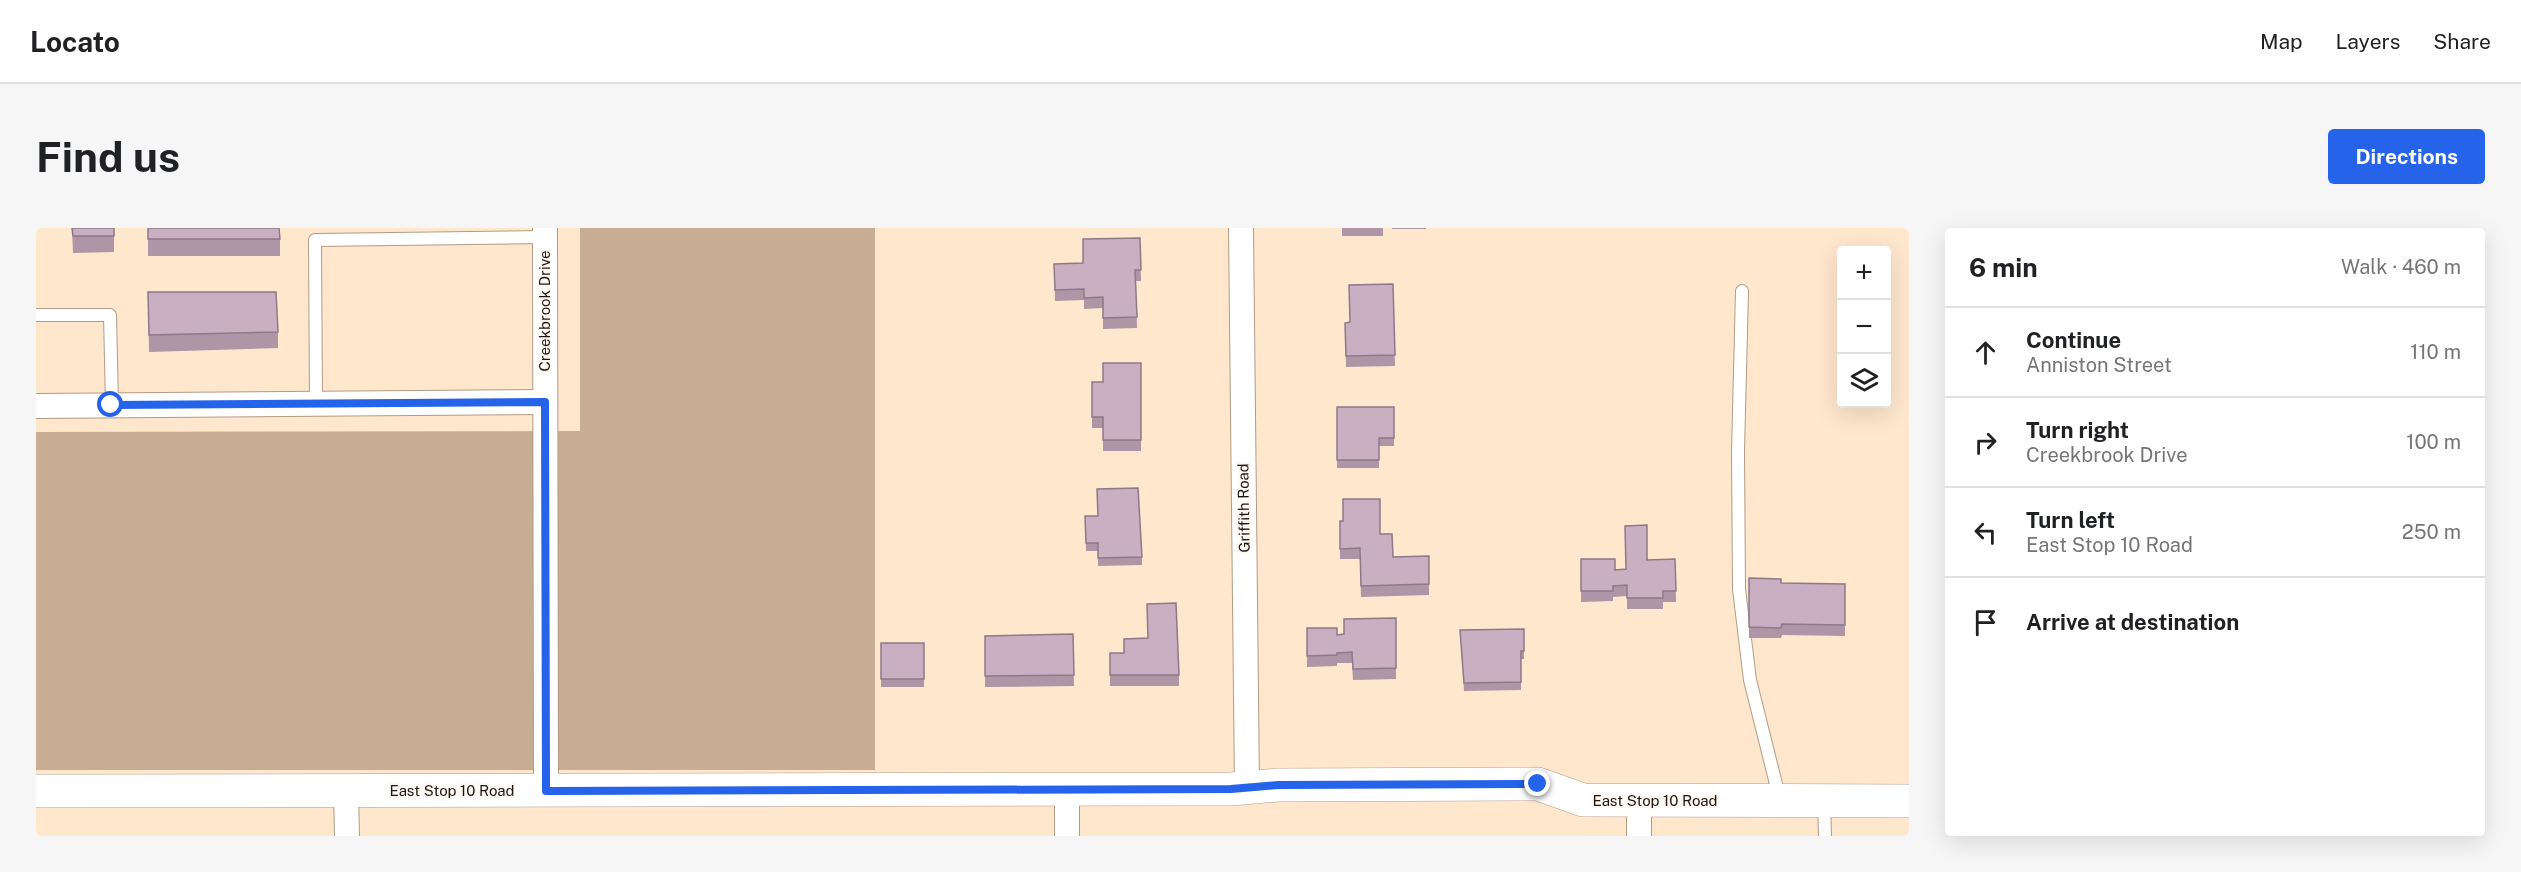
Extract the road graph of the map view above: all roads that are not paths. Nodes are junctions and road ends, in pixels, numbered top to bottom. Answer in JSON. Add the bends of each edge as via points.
{"nodes":[{"id":1,"x":1241,"y":228,"type":"edge"},
{"id":2,"x":437,"y":233,"type":"edge"},
{"id":3,"x":545,"y":233,"type":"edge"},
{"id":4,"x":1742,"y":291,"type":"dead end"},
{"id":5,"x":36,"y":315,"type":"edge"},
{"id":6,"x":545,"y":402,"type":"junction"},
{"id":7,"x":316,"y":404,"type":"junction"},
{"id":8,"x":111,"y":405,"type":"junction"},
{"id":9,"x":36,"y":406,"type":"edge"},
{"id":10,"x":1246,"y":787,"type":"junction"},
{"id":11,"x":1066,"y":789,"type":"junction"},
{"id":12,"x":36,"y":791,"type":"edge"},
{"id":13,"x":346,"y":791,"type":"junction"},
{"id":14,"x":546,"y":791,"type":"junction"},
{"id":15,"x":1639,"y":801,"type":"junction"},
{"id":16,"x":1780,"y":801,"type":"junction"},
{"id":17,"x":1824,"y":801,"type":"junction"},
{"id":18,"x":1909,"y":801,"type":"edge"},
{"id":19,"x":346,"y":836,"type":"edge"},
{"id":20,"x":1067,"y":836,"type":"edge"},
{"id":21,"x":1639,"y":836,"type":"edge"},
{"id":22,"x":1825,"y":836,"type":"edge"}],
"edges":[{"from":1,"to":10,"type":"street","name":"Griffith Road"},
{"from":2,"to":3,"type":"lane"},
{"from":2,"to":7,"type":"lane","via":[[315,240]]},
{"from":3,"to":6,"type":"street","name":"Creekbrook Drive"},
{"from":4,"to":16,"type":"lane","via":[[1739,589],[1750,680]]},
{"from":5,"to":8,"type":"lane","via":[[110,315]]},
{"from":6,"to":7,"type":"street"},
{"from":6,"to":14,"type":"street","name":"Creekbrook Drive"},
{"from":7,"to":8,"type":"street"},
{"from":8,"to":9,"type":"street"},
{"from":10,"to":11,"type":"street","name":"East Stop 10 Road"},
{"from":10,"to":15,"type":"street","name":"East Stop 10 Road","via":[[1538,784],[1584,800]]},
{"from":11,"to":14,"type":"street","name":"East Stop 10 Road"},
{"from":11,"to":20,"type":"street"},
{"from":12,"to":13,"type":"street","name":"East Stop 10 Road"},
{"from":13,"to":14,"type":"street","name":"East Stop 10 Road"},
{"from":13,"to":19,"type":"street"},
{"from":15,"to":16,"type":"street","name":"East Stop 10 Road"},
{"from":15,"to":21,"type":"street"},
{"from":16,"to":17,"type":"street","name":"East Stop 10 Road"},
{"from":17,"to":18,"type":"street","name":"East Stop 10 Road"},
{"from":17,"to":22,"type":"lane"}]}
